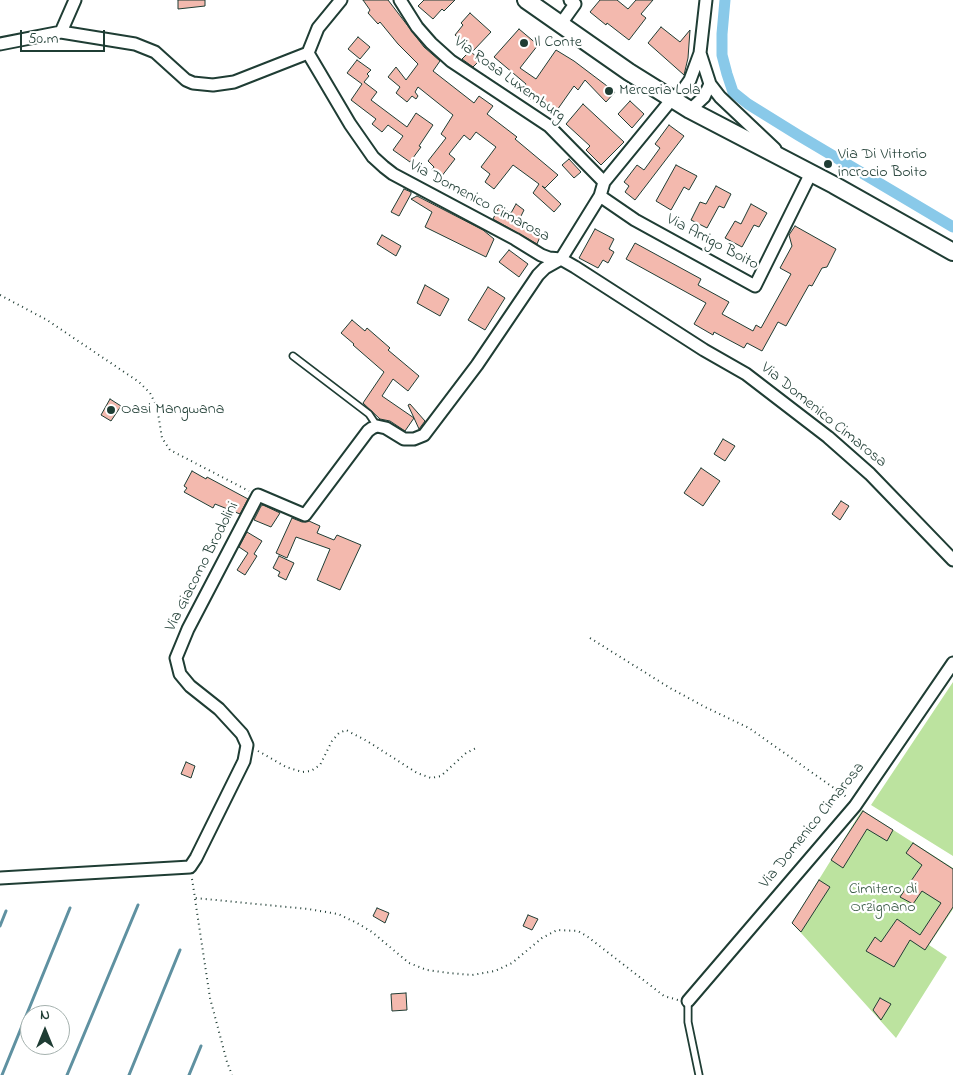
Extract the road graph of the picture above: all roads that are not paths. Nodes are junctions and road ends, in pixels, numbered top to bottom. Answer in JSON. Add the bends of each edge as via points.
{"nodes":[{"id":1,"x":75,"y":0,"type":"edge"},
{"id":2,"x":341,"y":0,"type":"edge"},
{"id":3,"x":400,"y":0,"type":"edge"},
{"id":4,"x":526,"y":0,"type":"edge"},
{"id":5,"x":570,"y":0,"type":"edge"},
{"id":6,"x":706,"y":0,"type":"edge"},
{"id":7,"x":560,"y":25,"type":"junction"},
{"id":8,"x":62,"y":32,"type":"junction"},
{"id":9,"x":0,"y":44,"type":"edge"},
{"id":10,"x":308,"y":53,"type":"junction"},
{"id":11,"x":700,"y":53,"type":"junction"},
{"id":12,"x":710,"y":84,"type":"junction"},
{"id":13,"x":672,"y":99,"type":"junction"},
{"id":14,"x":690,"y":110,"type":"junction"},
{"id":15,"x":790,"y":162,"type":"junction"},
{"id":16,"x":811,"y":173,"type":"junction"},
{"id":17,"x":604,"y":182,"type":"junction"},
{"id":18,"x":600,"y":196,"type":"junction"},
{"id":19,"x":953,"y":252,"type":"edge"},
{"id":20,"x":561,"y":259,"type":"junction"},
{"id":21,"x":293,"y":356,"type":"dead end"},
{"id":22,"x":378,"y":426,"type":"junction"},
{"id":23,"x":953,"y":560,"type":"edge"},
{"id":24,"x":953,"y":663,"type":"edge"},
{"id":25,"x":0,"y":878,"type":"edge"},
{"id":26,"x":688,"y":1001,"type":"joint"},
{"id":27,"x":699,"y":1075,"type":"edge"}],
"edges":[{"from":1,"to":8,"type":"street"},
{"from":2,"to":10,"type":"street","via":[[318,28]]},
{"from":3,"to":17,"type":"street","name":"Via Rosa Luxemburg","via":[[417,27],[450,61],[549,126]]},
{"from":4,"to":7,"type":"main road"},
{"from":5,"to":7,"type":"street","via":[[575,4]]},
{"from":6,"to":11,"type":"street"},
{"from":7,"to":13,"type":"main road"},
{"from":8,"to":9,"type":"street"},
{"from":8,"to":10,"type":"street","via":[[147,48],[163,58],[178,75],[202,84],[234,82]]},
{"from":10,"to":20,"type":"street","name":"Via Domenico Cimarosa","via":[[372,157],[384,167],[541,255]]},
{"from":11,"to":12,"type":"street"},
{"from":11,"to":13,"type":"street","via":[[690,80]]},
{"from":12,"to":14,"type":"street","via":[[704,97]]},
{"from":12,"to":15,"type":"street","via":[[730,108]]},
{"from":13,"to":14,"type":"main road"},
{"from":13,"to":17,"type":"street"},
{"from":14,"to":15,"type":"main road"},
{"from":15,"to":16,"type":"main road"},
{"from":16,"to":18,"type":"street","name":"Via Arrigo Boito","via":[[755,286],[635,220]]},
{"from":16,"to":19,"type":"main road"},
{"from":17,"to":18,"type":"street"},
{"from":18,"to":20,"type":"street"},
{"from":20,"to":22,"type":"street","via":[[538,275],[477,365],[424,435],[404,438]]},
{"from":20,"to":23,"type":"street","name":"Via Domenico Cimarosa","via":[[776,396],[870,474]]},
{"from":21,"to":22,"type":"lane","via":[[369,414]]},
{"from":22,"to":25,"type":"street","name":"Via Giacomo Brodolini","via":[[368,431],[306,515],[258,495],[188,629],[176,658],[180,674],[219,709],[242,734],[247,745],[244,761],[190,868]]},
{"from":24,"to":26,"type":"street","name":"Via Domenico Cimarosa","via":[[856,804]]},
{"from":26,"to":27,"type":"lane","via":[[688,1022]]}]}
